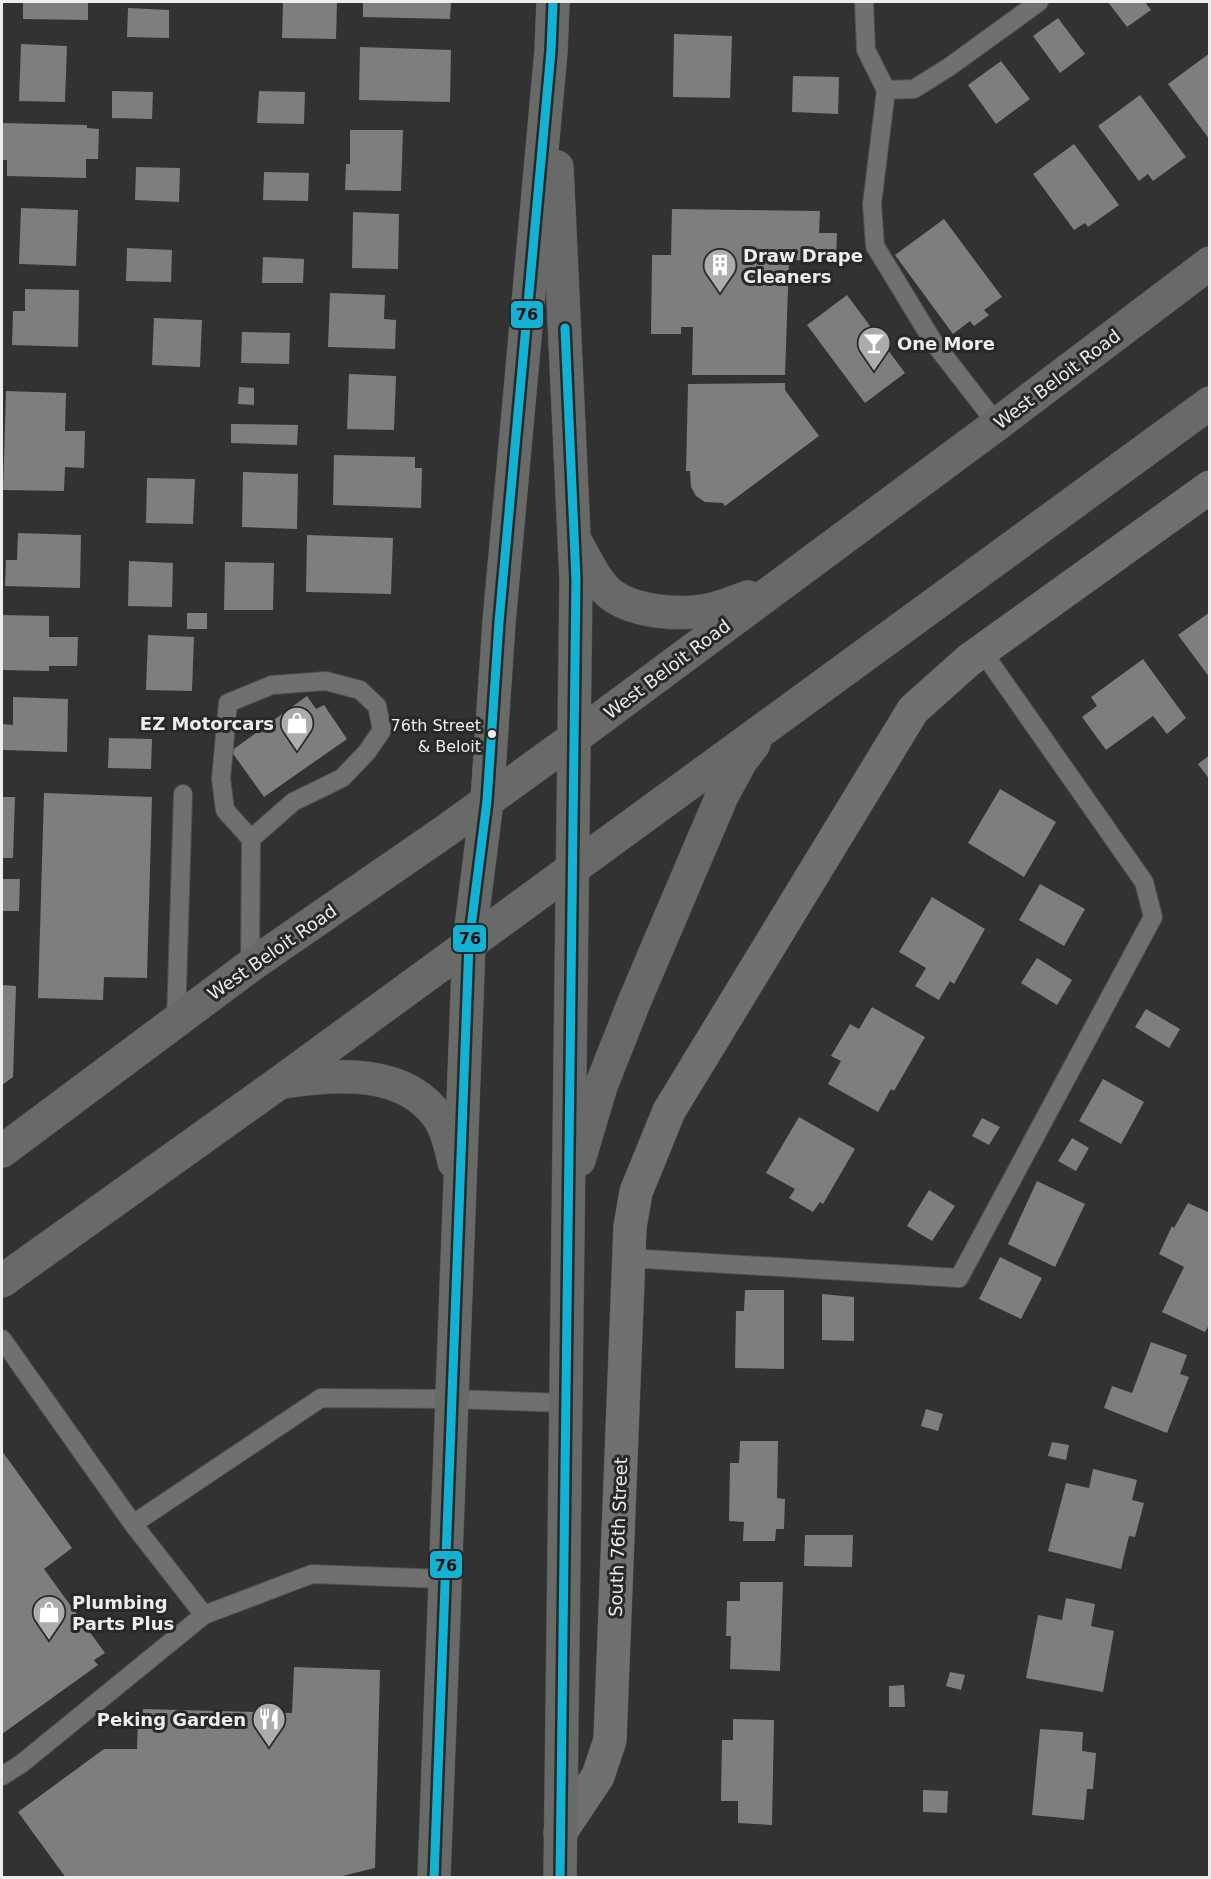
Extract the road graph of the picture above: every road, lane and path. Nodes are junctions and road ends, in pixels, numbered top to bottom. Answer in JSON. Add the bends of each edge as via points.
{"nodes":[{"id":1,"x":553,"y":2,"type":"edge"},
{"id":2,"x":864,"y":2,"type":"edge"},
{"id":3,"x":1039,"y":2,"type":"edge"},
{"id":4,"x":551,"y":51,"type":"junction"},
{"id":5,"x":886,"y":90,"type":"junction"},
{"id":6,"x":1209,"y":263,"type":"edge"},
{"id":7,"x":1209,"y":403,"type":"edge"},
{"id":8,"x":997,"y":424,"type":"junction"},
{"id":9,"x":1209,"y":487,"type":"edge"},
{"id":10,"x":575,"y":541,"type":"junction"},
{"id":11,"x":775,"y":587,"type":"junction"},
{"id":12,"x":982,"y":651,"type":"junction"},
{"id":13,"x":769,"y":724,"type":"junction"},
{"id":14,"x":574,"y":738,"type":"junction"},
{"id":15,"x":183,"y":794,"type":"dead end"},
{"id":16,"x":487,"y":801,"type":"junction"},
{"id":17,"x":251,"y":839,"type":"junction"},
{"id":18,"x":572,"y":868,"type":"junction"},
{"id":19,"x":469,"y":943,"type":"junction"},
{"id":20,"x":250,"y":966,"type":"junction"},
{"id":21,"x":176,"y":1021,"type":"junction"},
{"id":22,"x":279,"y":1083,"type":"junction"},
{"id":23,"x":2,"y":1151,"type":"edge"},
{"id":24,"x":460,"y":1187,"type":"junction"},
{"id":25,"x":568,"y":1199,"type":"junction"},
{"id":26,"x":629,"y":1243,"type":"junction"},
{"id":27,"x":2,"y":1281,"type":"edge"},
{"id":28,"x":2,"y":1339,"type":"edge"},
{"id":29,"x":452,"y":1399,"type":"junction"},
{"id":30,"x":566,"y":1404,"type":"junction"},
{"id":31,"x":133,"y":1524,"type":"junction"},
{"id":32,"x":444,"y":1580,"type":"junction"},
{"id":33,"x":204,"y":1615,"type":"junction"},
{"id":34,"x":2,"y":1776,"type":"edge"},
{"id":35,"x":560,"y":1833,"type":"junction"},
{"id":36,"x":434,"y":1878,"type":"edge"},
{"id":37,"x":560,"y":1878,"type":"edge"}],
"edges":[{"from":1,"to":4,"type":"main road"},
{"from":2,"to":5,"type":"lane","via":[[866,50]]},
{"from":3,"to":5,"type":"lane","via":[[914,89]]},
{"from":4,"to":10,"type":"main road"},
{"from":4,"to":16,"type":"main road","via":[[499,622]]},
{"from":5,"to":8,"type":"lane","via":[[872,204],[875,246],[934,343]]},
{"from":6,"to":8,"type":"main road","name":"West Beloit Road"},
{"from":7,"to":13,"type":"main road"},
{"from":8,"to":11,"type":"main road","name":"West Beloit Road"},
{"from":9,"to":12,"type":"street"},
{"from":10,"to":11,"type":"main road","via":[[601,583],[630,606],[687,613],[713,609]]},
{"from":10,"to":14,"type":"main road"},
{"from":11,"to":14,"type":"main road","name":"West Beloit Road"},
{"from":12,"to":26,"type":"street","via":[[913,710],[669,1111],[636,1192]]},
{"from":12,"to":26,"type":"lane","via":[[1144,882],[1153,917],[959,1278]]},
{"from":13,"to":18,"type":"main road"},
{"from":13,"to":25,"type":"main road","via":[[741,761],[722,796],[635,1000],[601,1086]]},
{"from":14,"to":16,"type":"main road","name":"West Beloit Road"},
{"from":14,"to":18,"type":"main road"},
{"from":15,"to":21,"type":"lane"},
{"from":16,"to":19,"type":"main road"},
{"from":16,"to":20,"type":"main road","name":"West Beloit Road"},
{"from":17,"to":17,"type":"lane","via":[[293,802],[342,778],[367,752],[382,730],[377,706],[360,690],[326,681],[272,685],[228,703],[221,779],[225,810]]},
{"from":17,"to":20,"type":"lane"},
{"from":18,"to":19,"type":"main road"},
{"from":18,"to":25,"type":"main road"},
{"from":19,"to":22,"type":"main road"},
{"from":19,"to":24,"type":"main road"},
{"from":20,"to":21,"type":"main road","name":"West Beloit Road"},
{"from":21,"to":23,"type":"main road","name":"West Beloit Road"},
{"from":22,"to":24,"type":"main road","via":[[324,1076],[360,1076],[401,1088],[424,1102],[439,1119]]},
{"from":22,"to":27,"type":"main road"},
{"from":24,"to":29,"type":"main road"},
{"from":25,"to":30,"type":"main road"},
{"from":26,"to":35,"type":"street","name":"South 76th Street","via":[[610,1740],[598,1776]]},
{"from":28,"to":31,"type":"lane"},
{"from":29,"to":30,"type":"lane"},
{"from":29,"to":31,"type":"lane","via":[[321,1398]]},
{"from":29,"to":32,"type":"main road"},
{"from":30,"to":35,"type":"main road"},
{"from":31,"to":33,"type":"lane"},
{"from":32,"to":33,"type":"lane","via":[[312,1574]]},
{"from":32,"to":36,"type":"main road"},
{"from":33,"to":34,"type":"lane"},
{"from":35,"to":37,"type":"main road"}]}
